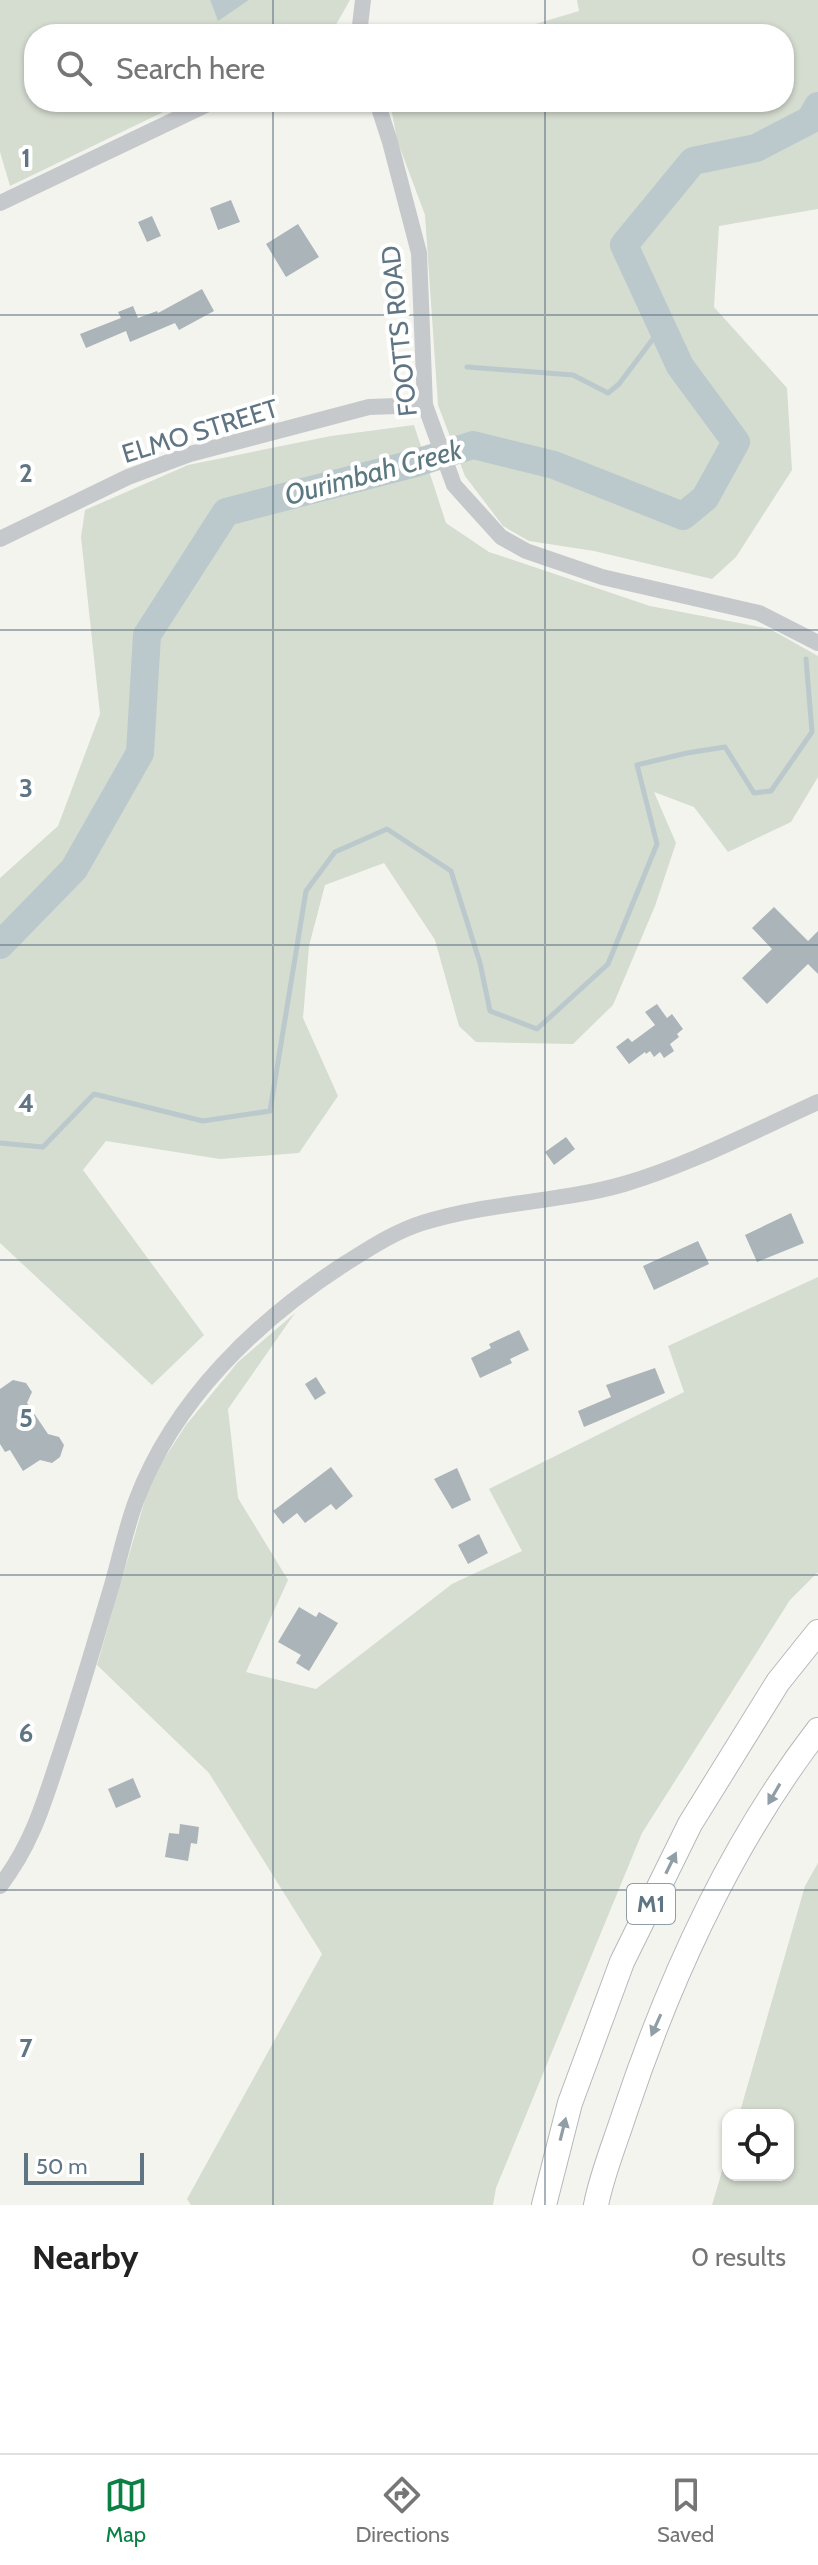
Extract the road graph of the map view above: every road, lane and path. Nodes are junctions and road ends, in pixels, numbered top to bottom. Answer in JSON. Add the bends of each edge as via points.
{"nodes":[{"id":1,"x":363,"y":0,"type":"edge"},
{"id":2,"x":360,"y":24,"type":"edge"},
{"id":3,"x":191,"y":112,"type":"edge"},
{"id":4,"x":380,"y":112,"type":"edge"},
{"id":5,"x":0,"y":203,"type":"edge"},
{"id":6,"x":428,"y":413,"type":"junction"},
{"id":7,"x":0,"y":539,"type":"edge"},
{"id":8,"x":818,"y":643,"type":"edge"},
{"id":9,"x":818,"y":1102,"type":"edge"},
{"id":10,"x":818,"y":1632,"type":"edge"},
{"id":11,"x":818,"y":1730,"type":"edge"},
{"id":12,"x":0,"y":1886,"type":"edge"},
{"id":13,"x":544,"y":2205,"type":"edge"},
{"id":14,"x":596,"y":2205,"type":"edge"}],
"edges":[{"from":1,"to":2,"type":"street"},
{"from":3,"to":5,"type":"street"},
{"from":4,"to":6,"type":"street","name":"FOOTTS ROAD","via":[[419,253]]},
{"from":6,"to":7,"type":"street","name":"ELMO STREET","via":[[369,407],[190,454],[128,477]]},
{"from":6,"to":8,"type":"street","name":"FOOTTS ROAD","via":[[454,485],[501,537],[602,577],[759,613]]},
{"from":9,"to":12,"type":"street","via":[[624,1184],[404,1229],[323,1278],[236,1348],[178,1418],[136,1502],[84,1684],[32,1836]]},
{"from":13,"to":10,"type":"highway","number":"M1","one_way":true,"via":[[570,2103],[622,1962],[690,1824],[778,1682]]},
{"from":11,"to":14,"type":"highway","number":"M1","one_way":true,"via":[[788,1769],[704,1914],[648,2042]]}]}
